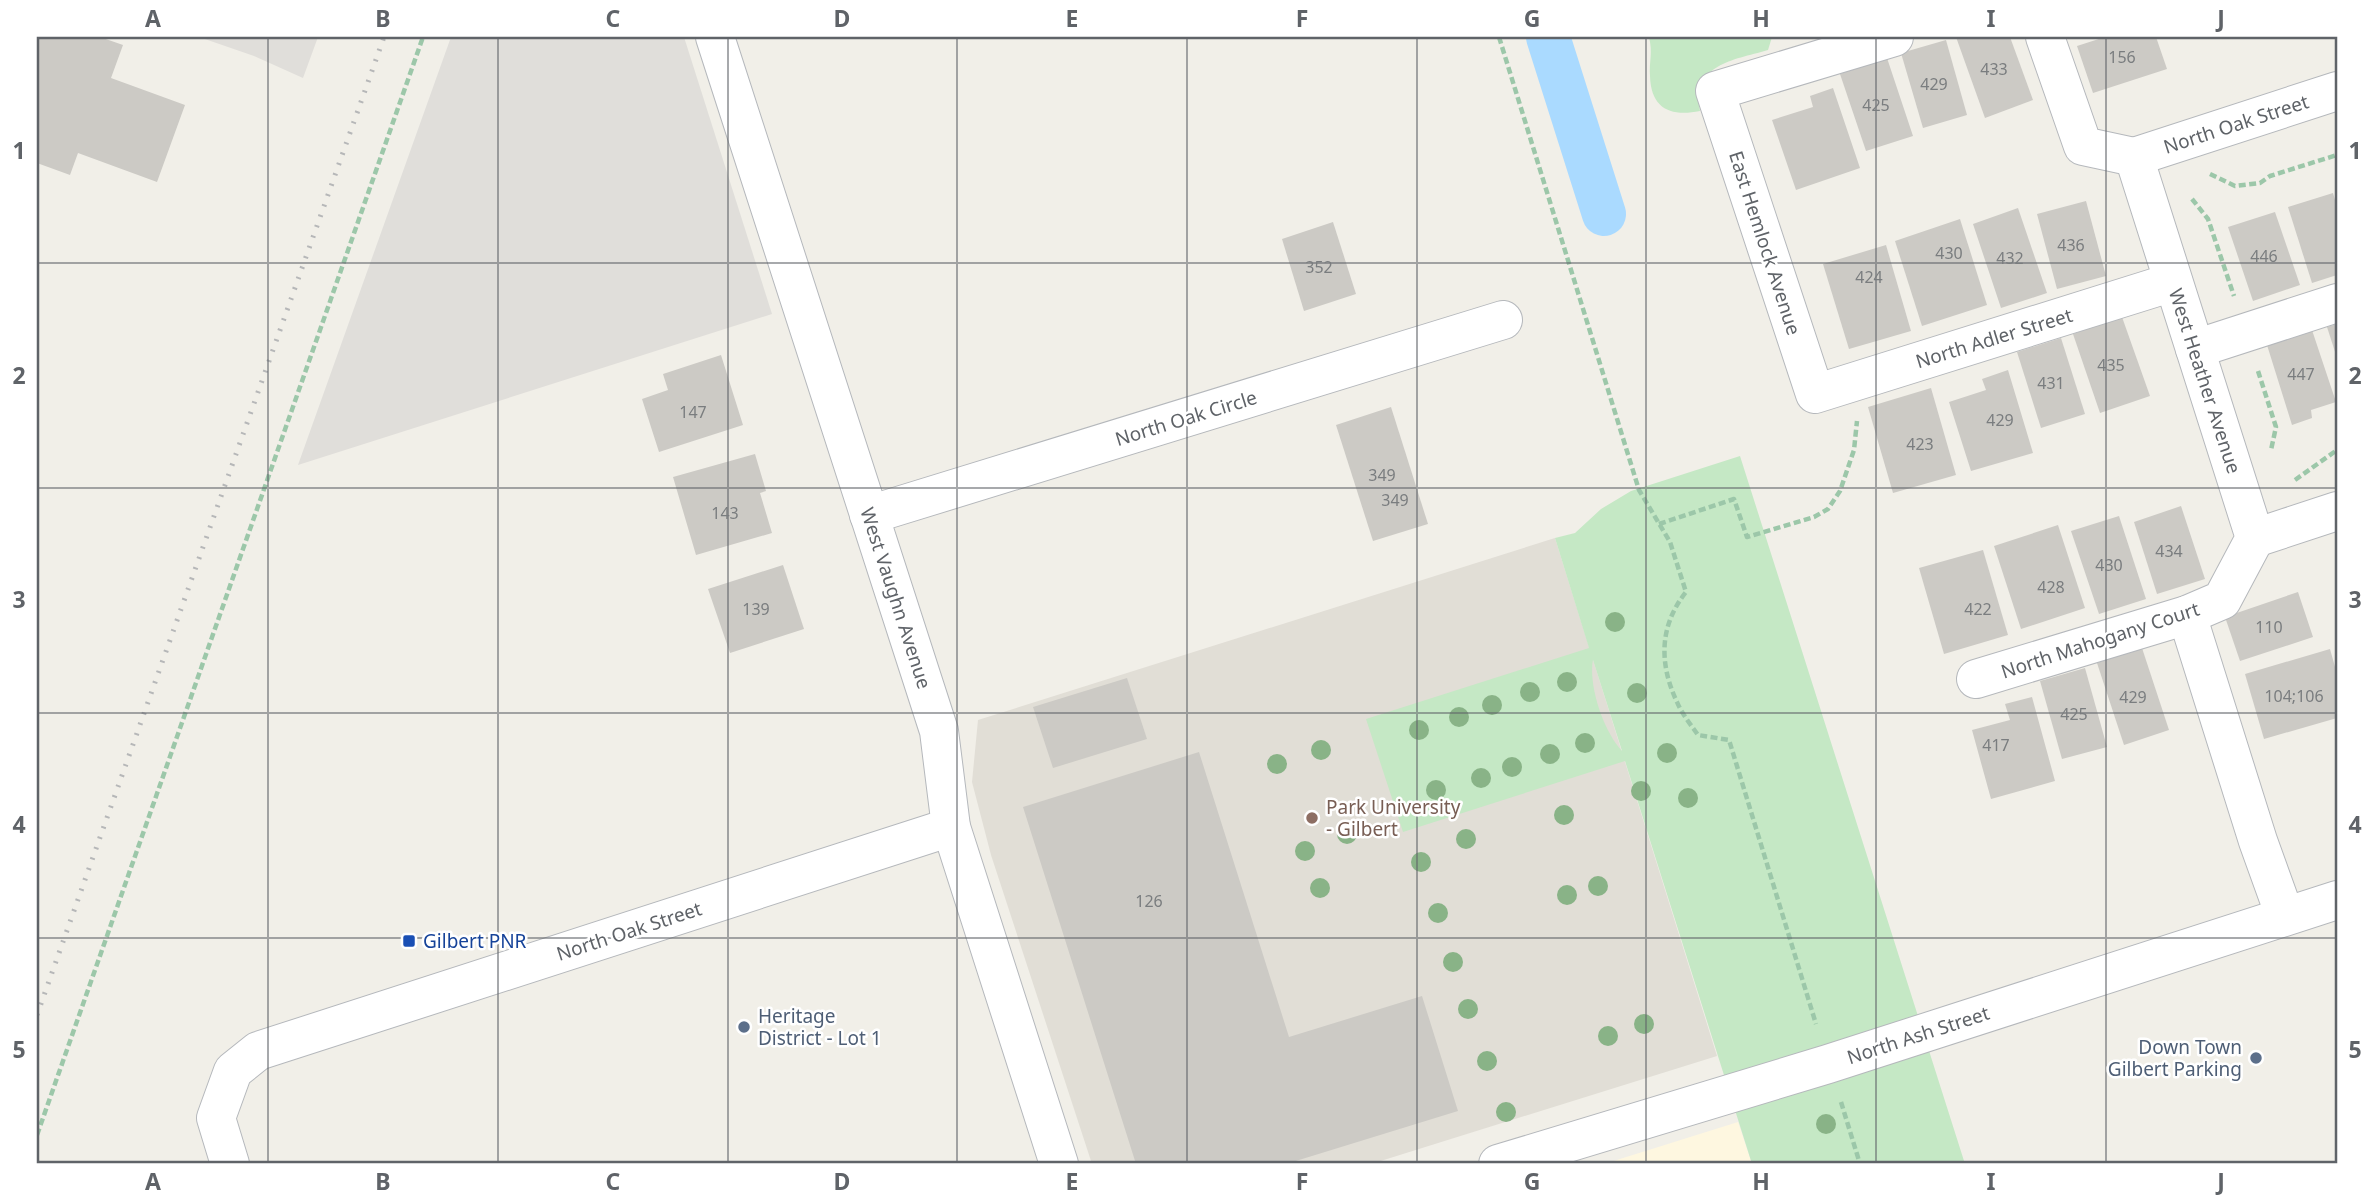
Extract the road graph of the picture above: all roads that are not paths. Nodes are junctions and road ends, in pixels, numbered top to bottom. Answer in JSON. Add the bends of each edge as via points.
{"nodes":[{"id":1,"x":715,"y":37,"type":"edge"},
{"id":2,"x":1894,"y":37,"type":"edge"},
{"id":3,"x":2045,"y":37,"type":"edge"},
{"id":4,"x":2337,"y":91,"type":"edge"},
{"id":5,"x":2134,"y":157,"type":"junction"},
{"id":6,"x":2174,"y":282,"type":"junction"},
{"id":7,"x":2337,"y":303,"type":"edge"},
{"id":8,"x":1503,"y":320,"type":"dead end"},
{"id":9,"x":2195,"y":349,"type":"junction"},
{"id":10,"x":1832,"y":389,"type":"joint"},
{"id":11,"x":2337,"y":510,"type":"edge"},
{"id":12,"x":869,"y":515,"type":"junction"},
{"id":13,"x":2255,"y":538,"type":"junction"},
{"id":14,"x":2188,"y":615,"type":"junction"},
{"id":15,"x":1976,"y":680,"type":"dead end"},
{"id":16,"x":951,"y":827,"type":"junction"},
{"id":17,"x":2337,"y":900,"type":"edge"},
{"id":18,"x":2285,"y":916,"type":"junction"},
{"id":19,"x":230,"y":1164,"type":"edge"},
{"id":20,"x":1059,"y":1164,"type":"edge"},
{"id":21,"x":1498,"y":1164,"type":"edge"}],
"edges":[{"from":1,"to":12,"type":"street","name":"West Vaughn Avenue"},
{"from":2,"to":10,"type":"street","name":"East Hemlock Avenue","via":[[1716,91]]},
{"from":3,"to":5,"type":"street","via":[[2083,146]]},
{"from":4,"to":5,"type":"street","name":"North Oak Street"},
{"from":5,"to":6,"type":"street","name":"West Heather Avenue"},
{"from":6,"to":9,"type":"street","name":"West Heather Avenue"},
{"from":6,"to":10,"type":"street","name":"North Adler Street"},
{"from":7,"to":9,"type":"street"},
{"from":8,"to":12,"type":"street","name":"North Oak Circle"},
{"from":9,"to":13,"type":"street","name":"West Heather Avenue"},
{"from":11,"to":13,"type":"street"},
{"from":12,"to":16,"type":"street","name":"West Vaughn Avenue","via":[[939,731]]},
{"from":13,"to":14,"type":"street","name":"North Mahogany Court","via":[[2222,600]]},
{"from":14,"to":15,"type":"street","name":"North Mahogany Court"},
{"from":14,"to":18,"type":"street"},
{"from":16,"to":19,"type":"street","name":"North Oak Street","via":[[258,1051],[233,1071],[216,1118]]},
{"from":16,"to":20,"type":"street","name":"West Vaughn Avenue"},
{"from":17,"to":18,"type":"street","name":"North Ash Street"},
{"from":18,"to":21,"type":"street","name":"North Ash Street","via":[[1829,1064]]}]}
